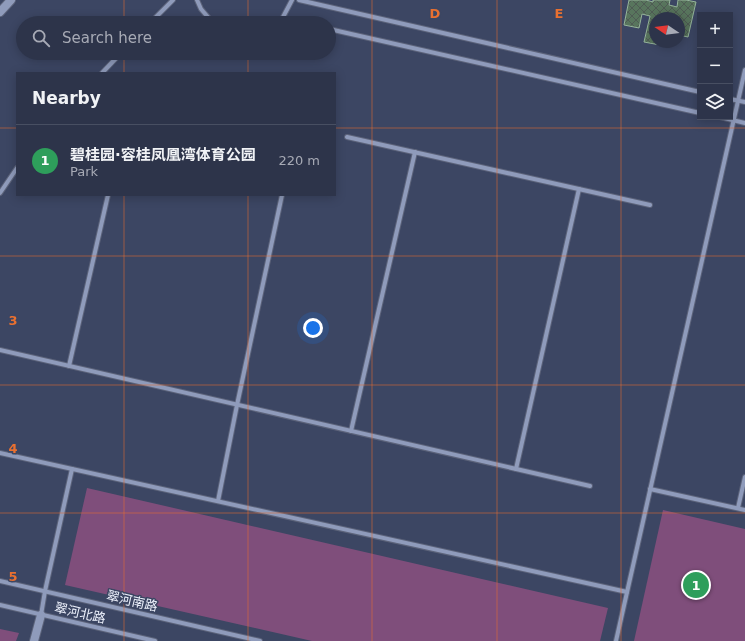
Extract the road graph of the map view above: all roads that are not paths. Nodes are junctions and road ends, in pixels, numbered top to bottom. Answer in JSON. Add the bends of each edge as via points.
{"nodes":[{"id":1,"x":11,"y":0,"type":"edge"},
{"id":2,"x":173,"y":0,"type":"edge"},
{"id":3,"x":197,"y":0,"type":"edge"},
{"id":4,"x":292,"y":0,"type":"edge"},
{"id":5,"x":299,"y":0,"type":"edge"},
{"id":6,"x":0,"y":12,"type":"edge"},
{"id":7,"x":157,"y":16,"type":"edge"},
{"id":8,"x":206,"y":16,"type":"edge"},
{"id":9,"x":283,"y":16,"type":"edge"},
{"id":10,"x":336,"y":31,"type":"edge"},
{"id":11,"x":114,"y":60,"type":"edge"},
{"id":12,"x":745,"y":70,"type":"edge"},
{"id":13,"x":103,"y":72,"type":"edge"},
{"id":14,"x":697,"y":91,"type":"edge"},
{"id":15,"x":733,"y":99,"type":"edge"},
{"id":16,"x":738,"y":100,"type":"junction"},
{"id":17,"x":745,"y":102,"type":"edge"},
{"id":18,"x":697,"y":112,"type":"edge"},
{"id":19,"x":734,"y":120,"type":"junction"},
{"id":20,"x":745,"y":123,"type":"edge"},
{"id":21,"x":346,"y":137,"type":"dead end"},
{"id":22,"x":415,"y":152,"type":"junction"},
{"id":23,"x":16,"y":169,"type":"edge"},
{"id":24,"x":580,"y":189,"type":"junction"},
{"id":25,"x":0,"y":193,"type":"edge"},
{"id":26,"x":108,"y":196,"type":"edge"},
{"id":27,"x":282,"y":196,"type":"edge"},
{"id":28,"x":650,"y":205,"type":"dead end"},
{"id":29,"x":0,"y":350,"type":"edge"},
{"id":30,"x":69,"y":366,"type":"junction"},
{"id":31,"x":237,"y":404,"type":"junction"},
{"id":32,"x":351,"y":431,"type":"junction"},
{"id":33,"x":0,"y":453,"type":"edge"},
{"id":34,"x":72,"y":469,"type":"junction"},
{"id":35,"x":516,"y":469,"type":"junction"},
{"id":36,"x":745,"y":477,"type":"edge"},
{"id":37,"x":590,"y":486,"type":"dead end"},
{"id":38,"x":650,"y":489,"type":"junction"},
{"id":39,"x":218,"y":501,"type":"junction"},
{"id":40,"x":738,"y":508,"type":"junction"},
{"id":41,"x":745,"y":510,"type":"edge"},
{"id":42,"x":0,"y":581,"type":"edge"},
{"id":43,"x":45,"y":591,"type":"junction"},
{"id":44,"x":627,"y":592,"type":"junction"},
{"id":45,"x":0,"y":605,"type":"edge"},
{"id":46,"x":41,"y":615,"type":"junction"},
{"id":47,"x":34,"y":641,"type":"edge"},
{"id":48,"x":155,"y":641,"type":"edge"},
{"id":49,"x":260,"y":641,"type":"edge"},
{"id":50,"x":616,"y":641,"type":"edge"}],
"edges":[{"from":1,"to":6,"type":"street"},
{"from":2,"to":7,"type":"street"},
{"from":3,"to":8,"type":"street","via":[[200,9]]},
{"from":4,"to":9,"type":"street"},
{"from":5,"to":14,"type":"street"},
{"from":10,"to":18,"type":"street"},
{"from":11,"to":13,"type":"street"},
{"from":12,"to":16,"type":"street"},
{"from":15,"to":16,"type":"street"},
{"from":16,"to":17,"type":"street"},
{"from":16,"to":19,"type":"street"},
{"from":19,"to":20,"type":"street"},
{"from":19,"to":38,"type":"street"},
{"from":21,"to":22,"type":"street"},
{"from":22,"to":24,"type":"street"},
{"from":22,"to":32,"type":"street"},
{"from":23,"to":25,"type":"street"},
{"from":24,"to":28,"type":"street"},
{"from":24,"to":35,"type":"street"},
{"from":26,"to":30,"type":"street"},
{"from":27,"to":31,"type":"street"},
{"from":29,"to":30,"type":"street"},
{"from":30,"to":31,"type":"street"},
{"from":31,"to":32,"type":"street"},
{"from":31,"to":39,"type":"street"},
{"from":32,"to":35,"type":"street"},
{"from":33,"to":34,"type":"street"},
{"from":34,"to":39,"type":"street"},
{"from":34,"to":43,"type":"street"},
{"from":35,"to":37,"type":"street"},
{"from":36,"to":40,"type":"street"},
{"from":38,"to":40,"type":"street"},
{"from":38,"to":44,"type":"street"},
{"from":39,"to":44,"type":"street"},
{"from":40,"to":41,"type":"street"},
{"from":42,"to":43,"type":"street","name":"翠河南路"},
{"from":43,"to":46,"type":"street"},
{"from":43,"to":49,"type":"street","name":"翠河南路"},
{"from":44,"to":50,"type":"street"},
{"from":45,"to":46,"type":"street","name":"翠河北路"},
{"from":46,"to":47,"type":"street"},
{"from":46,"to":48,"type":"street","name":"翠河北路"}]}
